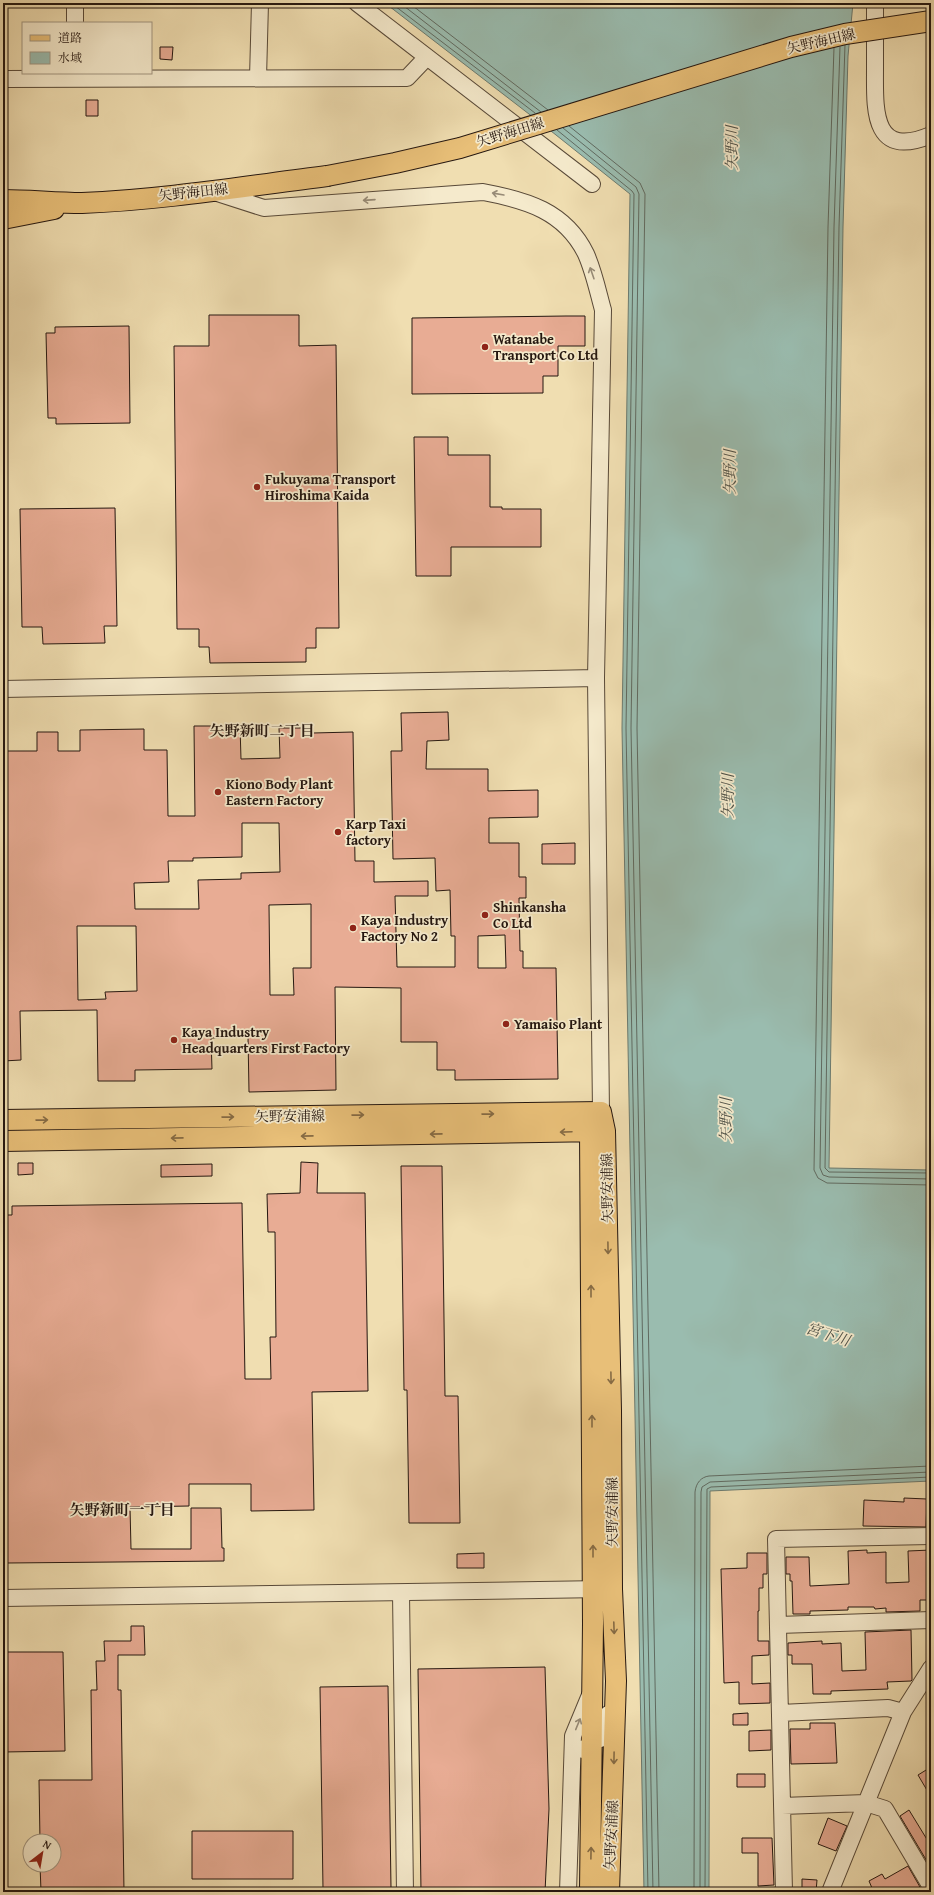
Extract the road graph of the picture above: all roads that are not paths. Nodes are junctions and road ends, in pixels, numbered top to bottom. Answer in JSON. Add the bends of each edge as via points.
{"nodes":[{"id":1,"x":75,"y":3,"type":"edge"},
{"id":2,"x":260,"y":3,"type":"edge"},
{"id":3,"x":357,"y":3,"type":"edge"},
{"id":4,"x":874,"y":3,"type":"edge"},
{"id":5,"x":931,"y":21,"type":"edge"},
{"id":6,"x":75,"y":22,"type":"edge"},
{"id":7,"x":427,"y":57,"type":"junction"},
{"id":8,"x":74,"y":76,"type":"edge"},
{"id":9,"x":258,"y":78,"type":"junction"},
{"id":10,"x":3,"y":79,"type":"edge"},
{"id":11,"x":931,"y":135,"type":"edge"},
{"id":12,"x":592,"y":184,"type":"dead end"},
{"id":13,"x":210,"y":191,"type":"junction"},
{"id":14,"x":3,"y":200,"type":"edge"},
{"id":15,"x":81,"y":203,"type":"junction"},
{"id":16,"x":3,"y":218,"type":"edge"},
{"id":17,"x":596,"y":678,"type":"junction"},
{"id":18,"x":3,"y":689,"type":"edge"},
{"id":19,"x":600,"y":1112,"type":"junction"},
{"id":20,"x":3,"y":1120,"type":"edge"},
{"id":21,"x":598,"y":1131,"type":"junction"},
{"id":22,"x":3,"y":1141,"type":"edge"},
{"id":23,"x":931,"y":1536,"type":"edge"},
{"id":24,"x":612,"y":1589,"type":"junction"},
{"id":25,"x":593,"y":1590,"type":"junction"},
{"id":26,"x":401,"y":1592,"type":"junction"},
{"id":27,"x":3,"y":1598,"type":"edge"},
{"id":28,"x":931,"y":1620,"type":"edge"},
{"id":29,"x":778,"y":1625,"type":"junction"},
{"id":30,"x":931,"y":1668,"type":"edge"},
{"id":31,"x":616,"y":1681,"type":"junction"},
{"id":32,"x":593,"y":1688,"type":"junction"},
{"id":33,"x":903,"y":1712,"type":"junction"},
{"id":34,"x":780,"y":1713,"type":"junction"},
{"id":35,"x":592,"y":1742,"type":"junction"},
{"id":36,"x":571,"y":1776,"type":"junction"},
{"id":37,"x":866,"y":1803,"type":"junction"},
{"id":38,"x":782,"y":1806,"type":"junction"},
{"id":39,"x":931,"y":1887,"type":"edge"},
{"id":40,"x":405,"y":1892,"type":"edge"},
{"id":41,"x":568,"y":1892,"type":"edge"},
{"id":42,"x":590,"y":1892,"type":"edge"},
{"id":43,"x":609,"y":1892,"type":"edge"},
{"id":44,"x":784,"y":1892,"type":"edge"},
{"id":45,"x":830,"y":1892,"type":"edge"}],
"edges":[{"from":1,"to":6,"type":"street"},
{"from":2,"to":9,"type":"street"},
{"from":3,"to":7,"type":"street"},
{"from":4,"to":11,"type":"street","via":[[874,108],[880,127],[897,140],[914,141]]},
{"from":5,"to":13,"type":"main road","name":"矢野海田線","bridge":true,"via":[[844,34],[791,47],[460,148],[327,176]]},
{"from":7,"to":9,"type":"street","via":[[406,78]]},
{"from":7,"to":12,"type":"street"},
{"from":8,"to":9,"type":"street"},
{"from":8,"to":10,"type":"street"},
{"from":13,"to":15,"type":"main road","name":"矢野海田線"},
{"from":17,"to":13,"type":"street","one_way":true,"via":[[603,310],[586,254],[571,233],[556,218],[536,205],[483,192],[264,208]]},
{"from":14,"to":15,"type":"main road","name":"矢野海田線"},
{"from":15,"to":16,"type":"main road","name":"矢野海田線","via":[[14,218]]},
{"from":17,"to":18,"type":"street"},
{"from":17,"to":19,"type":"street"},
{"from":20,"to":19,"type":"main road","name":"矢野安浦線","one_way":true},
{"from":19,"to":21,"type":"main road","name":"矢野安浦線"},
{"from":21,"to":22,"type":"main road","name":"矢野安浦線","one_way":true},
{"from":21,"to":24,"type":"main road","name":"矢野安浦線","one_way":true,"via":[[611,1403]]},
{"from":25,"to":21,"type":"main road","name":"矢野安浦線","one_way":true},
{"from":23,"to":29,"type":"street","via":[[776,1539]]},
{"from":24,"to":25,"type":"street"},
{"from":24,"to":31,"type":"main road","name":"矢野安浦線","one_way":true},
{"from":25,"to":26,"type":"street"},
{"from":25,"to":32,"type":"main road","name":"矢野安浦線"},
{"from":26,"to":27,"type":"street"},
{"from":26,"to":40,"type":"street"},
{"from":28,"to":29,"type":"street"},
{"from":29,"to":34,"type":"street"},
{"from":30,"to":33,"type":"street"},
{"from":31,"to":35,"type":"street","via":[[609,1702],[607,1727],[603,1738]]},
{"from":31,"to":43,"type":"main road","name":"矢野安浦線","one_way":true},
{"from":32,"to":35,"type":"main road","name":"矢野安浦線"},
{"from":36,"to":32,"type":"street","one_way":true,"via":[[573,1736]]},
{"from":33,"to":34,"type":"street","via":[[888,1708]]},
{"from":33,"to":37,"type":"street"},
{"from":34,"to":38,"type":"street"},
{"from":35,"to":36,"type":"street","via":[[580,1753]]},
{"from":42,"to":35,"type":"main road","name":"矢野安浦線","one_way":true},
{"from":36,"to":41,"type":"street"},
{"from":37,"to":38,"type":"street"},
{"from":37,"to":39,"type":"street","via":[[885,1809]]},
{"from":37,"to":45,"type":"street"},
{"from":38,"to":44,"type":"street"}]}
